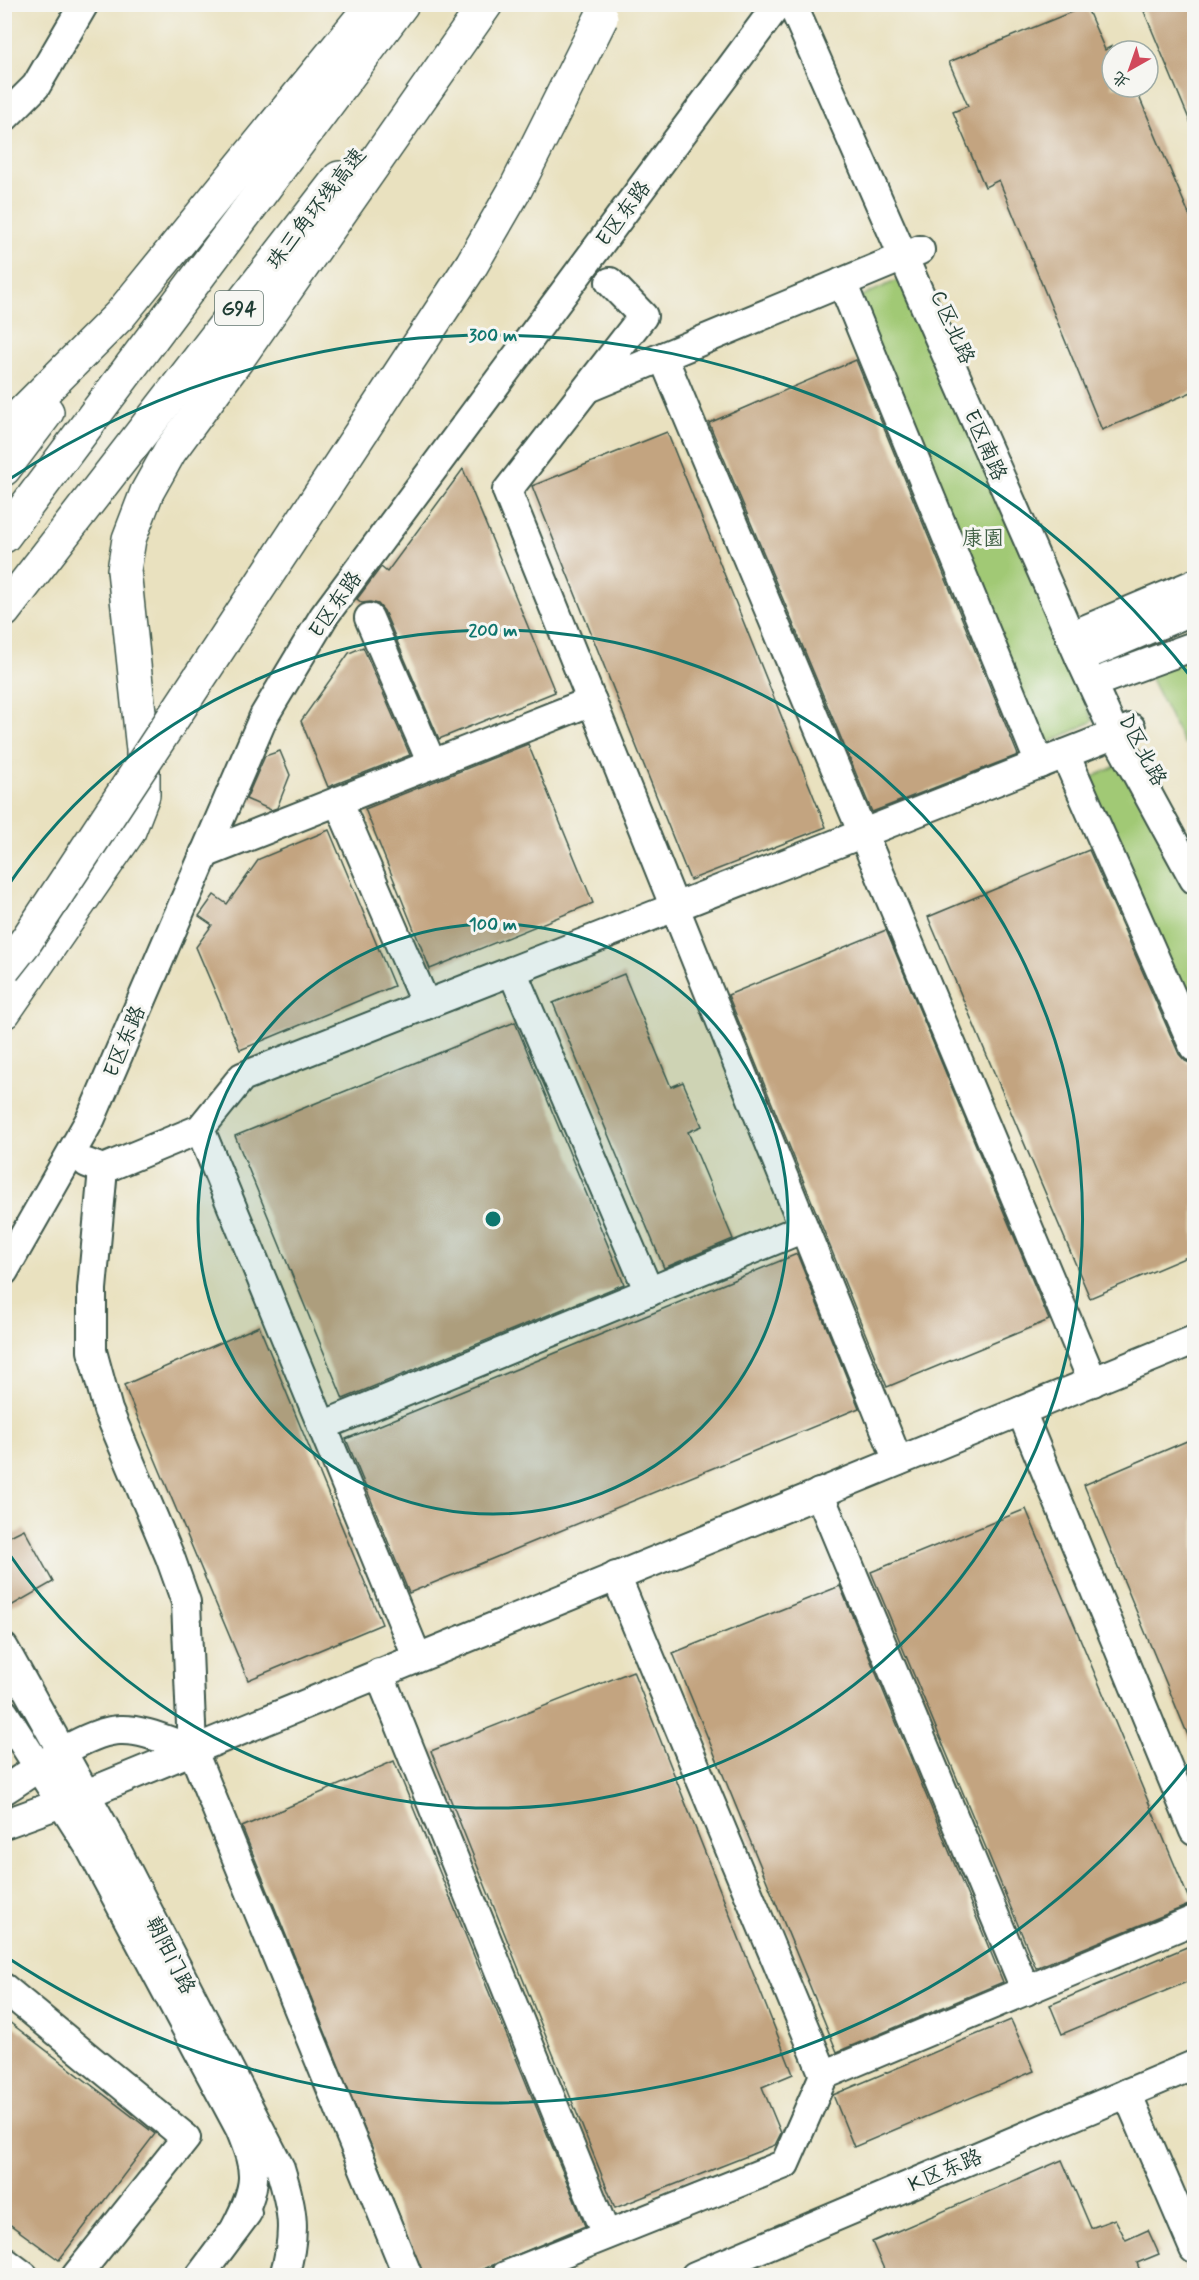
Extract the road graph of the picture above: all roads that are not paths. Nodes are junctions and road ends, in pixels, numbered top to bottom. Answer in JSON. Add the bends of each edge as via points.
{"nodes":[{"id":1,"x":84,"y":4,"type":"edge"},
{"id":2,"x":373,"y":4,"type":"edge"},
{"id":3,"x":402,"y":4,"type":"edge"},
{"id":4,"x":473,"y":4,"type":"edge"},
{"id":5,"x":486,"y":4,"type":"edge"},
{"id":6,"x":778,"y":4,"type":"edge"},
{"id":7,"x":792,"y":4,"type":"edge"},
{"id":8,"x":807,"y":4,"type":"edge"},
{"id":9,"x":603,"y":11,"type":"edge"},
{"id":10,"x":4,"y":118,"type":"edge"},
{"id":11,"x":911,"y":253,"type":"junction"},
{"id":12,"x":610,"y":282,"type":"dead end"},
{"id":13,"x":842,"y":282,"type":"junction"},
{"id":14,"x":120,"y":315,"type":"junction"},
{"id":15,"x":663,"y":357,"type":"junction"},
{"id":16,"x":588,"y":388,"type":"junction"},
{"id":17,"x":4,"y":431,"type":"edge"},
{"id":18,"x":4,"y":469,"type":"edge"},
{"id":19,"x":4,"y":536,"type":"edge"},
{"id":20,"x":1194,"y":584,"type":"edge"},
{"id":21,"x":1194,"y":610,"type":"edge"},
{"id":22,"x":4,"y":611,"type":"edge"},
{"id":23,"x":369,"y":618,"type":"dead end"},
{"id":24,"x":1083,"y":644,"type":"junction"},
{"id":25,"x":1194,"y":646,"type":"edge"},
{"id":26,"x":1107,"y":678,"type":"junction"},
{"id":27,"x":592,"y":701,"type":"junction"},
{"id":28,"x":1123,"y":731,"type":"junction"},
{"id":29,"x":1053,"y":759,"type":"junction"},
{"id":30,"x":432,"y":764,"type":"junction"},
{"id":31,"x":338,"y":801,"type":"junction"},
{"id":32,"x":863,"y":833,"type":"junction"},
{"id":33,"x":1194,"y":846,"type":"edge"},
{"id":34,"x":204,"y":854,"type":"junction"},
{"id":35,"x":1194,"y":879,"type":"edge"},
{"id":36,"x":675,"y":907,"type":"junction"},
{"id":37,"x":4,"y":969,"type":"edge"},
{"id":38,"x":512,"y":971,"type":"junction"},
{"id":39,"x":426,"y":1005,"type":"junction"},
{"id":40,"x":4,"y":1011,"type":"edge"},
{"id":41,"x":1194,"y":1047,"type":"edge"},
{"id":42,"x":200,"y":1129,"type":"junction"},
{"id":43,"x":71,"y":1158,"type":"junction"},
{"id":44,"x":103,"y":1169,"type":"junction"},
{"id":45,"x":804,"y":1228,"type":"junction"},
{"id":46,"x":4,"y":1270,"type":"edge"},
{"id":47,"x":649,"y":1292,"type":"junction"},
{"id":48,"x":1194,"y":1340,"type":"edge"},
{"id":49,"x":1093,"y":1382,"type":"junction"},
{"id":50,"x":1021,"y":1411,"type":"junction"},
{"id":51,"x":322,"y":1426,"type":"junction"},
{"id":52,"x":898,"y":1461,"type":"junction"},
{"id":53,"x":819,"y":1494,"type":"junction"},
{"id":54,"x":616,"y":1576,"type":"junction"},
{"id":55,"x":4,"y":1648,"type":"edge"},
{"id":56,"x":417,"y":1658,"type":"junction"},
{"id":57,"x":379,"y":1673,"type":"junction"},
{"id":58,"x":4,"y":1713,"type":"edge"},
{"id":59,"x":192,"y":1749,"type":"junction"},
{"id":60,"x":64,"y":1752,"type":"junction"},
{"id":61,"x":39,"y":1768,"type":"junction"},
{"id":62,"x":4,"y":1790,"type":"edge"},
{"id":63,"x":74,"y":1798,"type":"junction"},
{"id":64,"x":4,"y":1824,"type":"edge"},
{"id":65,"x":1194,"y":1831,"type":"edge"},
{"id":66,"x":1194,"y":1920,"type":"edge"},
{"id":67,"x":4,"y":1988,"type":"edge"},
{"id":68,"x":1026,"y":1991,"type":"junction"},
{"id":69,"x":1194,"y":2065,"type":"edge"},
{"id":70,"x":824,"y":2075,"type":"junction"},
{"id":71,"x":1127,"y":2093,"type":"junction"},
{"id":72,"x":280,"y":2168,"type":"junction"},
{"id":73,"x":236,"y":2227,"type":"junction"},
{"id":74,"x":606,"y":2235,"type":"junction"},
{"id":75,"x":1194,"y":2249,"type":"edge"},
{"id":76,"x":4,"y":2261,"type":"edge"},
{"id":77,"x":24,"y":2276,"type":"edge"},
{"id":78,"x":76,"y":2276,"type":"edge"},
{"id":79,"x":200,"y":2276,"type":"edge"},
{"id":80,"x":284,"y":2276,"type":"edge"},
{"id":81,"x":408,"y":2276,"type":"edge"},
{"id":82,"x":505,"y":2276,"type":"edge"},
{"id":83,"x":695,"y":2276,"type":"edge"}],
"edges":[{"from":1,"to":10,"type":"street","via":[[36,86]]},
{"from":2,"to":14,"type":"highway"},
{"from":3,"to":19,"type":"highway","number":"G94"},
{"from":4,"to":22,"type":"highway","name":"珠三角环线高速","number":"G94"},
{"from":5,"to":40,"type":"highway","via":[[170,451],[147,492],[129,539],[124,570],[143,750],[143,795],[129,831]]},
{"from":6,"to":34,"type":"street","name":"E区东路","via":[[324,616],[264,716]]},
{"from":7,"to":11,"type":"street"},
{"from":8,"to":11,"type":"street","name":"C区北路"},
{"from":9,"to":37,"type":"highway","bridge":true,"via":[[516,188],[472,264]]},
{"from":11,"to":13,"type":"street"},
{"from":11,"to":24,"type":"street","name":"C区北路"},
{"from":12,"to":16,"type":"street","via":[[643,316]]},
{"from":13,"to":15,"type":"street"},
{"from":13,"to":29,"type":"street"},
{"from":14,"to":17,"type":"highway"},
{"from":14,"to":18,"type":"highway"},
{"from":15,"to":16,"type":"street"},
{"from":15,"to":32,"type":"street"},
{"from":16,"to":27,"type":"street","via":[[507,490]]},
{"from":20,"to":24,"type":"street"},
{"from":21,"to":24,"type":"street"},
{"from":23,"to":30,"type":"street"},
{"from":24,"to":26,"type":"street","name":"D区北路"},
{"from":24,"to":28,"type":"street"},
{"from":25,"to":26,"type":"street"},
{"from":26,"to":28,"type":"street","name":"D区北路"},
{"from":27,"to":30,"type":"street"},
{"from":27,"to":36,"type":"street"},
{"from":28,"to":29,"type":"street"},
{"from":28,"to":33,"type":"street","name":"D区北路"},
{"from":28,"to":35,"type":"street"},
{"from":29,"to":32,"type":"street"},
{"from":29,"to":41,"type":"street"},
{"from":30,"to":31,"type":"street"},
{"from":31,"to":34,"type":"street"},
{"from":31,"to":39,"type":"street"},
{"from":32,"to":36,"type":"street"},
{"from":32,"to":49,"type":"street"},
{"from":34,"to":43,"type":"street","name":"E区东路"},
{"from":36,"to":38,"type":"street"},
{"from":36,"to":45,"type":"street"},
{"from":38,"to":39,"type":"street"},
{"from":38,"to":47,"type":"street"},
{"from":39,"to":42,"type":"street","via":[[242,1077]]},
{"from":42,"to":44,"type":"street"},
{"from":42,"to":51,"type":"street"},
{"from":43,"to":44,"type":"street"},
{"from":43,"to":46,"type":"street","name":"E区东路"},
{"from":44,"to":59,"type":"street","via":[[92,1289],[92,1351],[108,1410],[186,1602]]},
{"from":45,"to":47,"type":"street"},
{"from":45,"to":52,"type":"street"},
{"from":47,"to":51,"type":"street"},
{"from":48,"to":49,"type":"street"},
{"from":49,"to":50,"type":"street"},
{"from":50,"to":52,"type":"street"},
{"from":50,"to":65,"type":"street"},
{"from":51,"to":56,"type":"street"},
{"from":52,"to":53,"type":"street"},
{"from":53,"to":54,"type":"street"},
{"from":53,"to":68,"type":"street"},
{"from":54,"to":56,"type":"street"},
{"from":54,"to":70,"type":"street"},
{"from":55,"to":60,"type":"street","name":"朝阳门路"},
{"from":56,"to":57,"type":"street"},
{"from":57,"to":59,"type":"street"},
{"from":57,"to":74,"type":"street"},
{"from":58,"to":61,"type":"street","name":"朝阳门路"},
{"from":59,"to":60,"type":"street","via":[[120,1730],[91,1738]]},
{"from":59,"to":63,"type":"street"},
{"from":59,"to":81,"type":"street"},
{"from":60,"to":61,"type":"street"},
{"from":60,"to":63,"type":"street","name":"朝阳门路"},
{"from":61,"to":62,"type":"street"},
{"from":61,"to":63,"type":"street","name":"朝阳门路"},
{"from":63,"to":64,"type":"street"},
{"from":63,"to":72,"type":"street","name":"朝阳门路"},
{"from":63,"to":73,"type":"street","name":"朝阳门路","via":[[90,1848],[253,2160],[254,2185]]},
{"from":66,"to":68,"type":"street"},
{"from":67,"to":78,"type":"street","via":[[186,2138]]},
{"from":68,"to":70,"type":"street"},
{"from":69,"to":71,"type":"street","name":"K区东路"},
{"from":70,"to":74,"type":"street","via":[[785,2164]]},
{"from":71,"to":75,"type":"street"},
{"from":71,"to":83,"type":"street","name":"K区东路"},
{"from":72,"to":73,"type":"street"},
{"from":72,"to":80,"type":"street","name":"朝阳门路","via":[[294,2226]]},
{"from":73,"to":79,"type":"street"},
{"from":74,"to":82,"type":"street"},
{"from":76,"to":77,"type":"street"}]}
